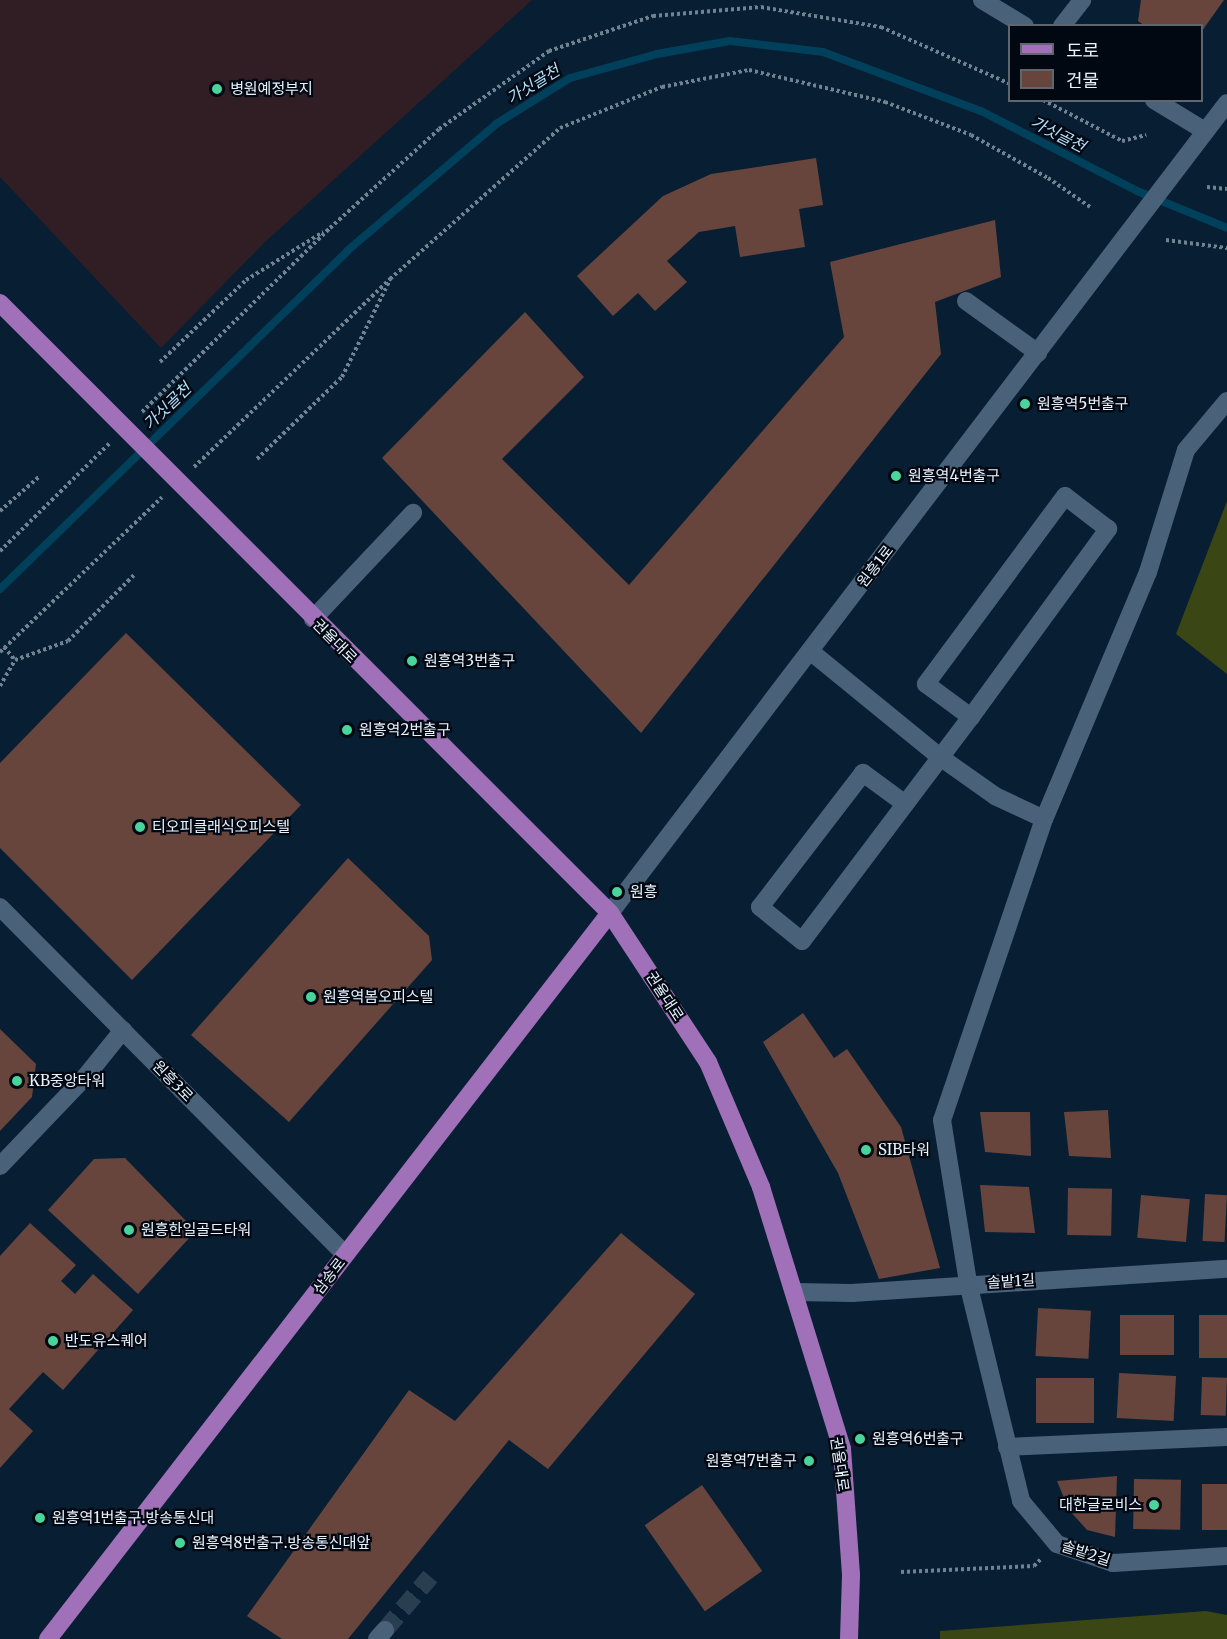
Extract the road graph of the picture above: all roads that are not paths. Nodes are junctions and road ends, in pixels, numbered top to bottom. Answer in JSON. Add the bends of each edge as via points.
{"nodes":[{"id":1,"x":982,"y":0,"type":"edge"},
{"id":2,"x":1082,"y":0,"type":"edge"},
{"id":3,"x":1022,"y":24,"type":"edge"},
{"id":4,"x":1064,"y":24,"type":"edge"},
{"id":5,"x":1157,"y":102,"type":"edge"},
{"id":6,"x":1227,"y":103,"type":"edge"},
{"id":7,"x":1205,"y":131,"type":"junction"},
{"id":8,"x":966,"y":301,"type":"dead end"},
{"id":9,"x":0,"y":303,"type":"edge"},
{"id":10,"x":1038,"y":353,"type":"junction"},
{"id":11,"x":1227,"y":400,"type":"edge"},
{"id":12,"x":413,"y":513,"type":"dead end"},
{"id":13,"x":313,"y":619,"type":"junction"},
{"id":14,"x":810,"y":651,"type":"junction"},
{"id":15,"x":971,"y":717,"type":"junction"},
{"id":16,"x":940,"y":757,"type":"junction"},
{"id":17,"x":904,"y":803,"type":"junction"},
{"id":18,"x":1044,"y":819,"type":"junction"},
{"id":19,"x":0,"y":907,"type":"edge"},
{"id":20,"x":610,"y":913,"type":"junction"},
{"id":21,"x":123,"y":1030,"type":"junction"},
{"id":22,"x":0,"y":1166,"type":"edge"},
{"id":23,"x":345,"y":1255,"type":"junction"},
{"id":24,"x":1227,"y":1269,"type":"edge"},
{"id":25,"x":968,"y":1283,"type":"junction"},
{"id":26,"x":795,"y":1292,"type":"junction"},
{"id":27,"x":1227,"y":1437,"type":"edge"},
{"id":28,"x":1007,"y":1447,"type":"junction"},
{"id":29,"x":1227,"y":1556,"type":"edge"},
{"id":30,"x":48,"y":1639,"type":"edge"},
{"id":31,"x":849,"y":1639,"type":"edge"}],
"edges":[{"from":1,"to":3,"type":"street"},
{"from":2,"to":4,"type":"street"},
{"from":5,"to":7,"type":"street"},
{"from":6,"to":7,"type":"street"},
{"from":7,"to":10,"type":"street","name":"원흥1로","via":[[1172,180]]},
{"from":8,"to":10,"type":"street"},
{"from":9,"to":13,"type":"main road","name":"권율대로","via":[[115,427]]},
{"from":10,"to":14,"type":"street","name":"원흥1로"},
{"from":11,"to":18,"type":"street","name":"솔밭2길","via":[[1186,450],[1148,572]]},
{"from":12,"to":13,"type":"street"},
{"from":13,"to":20,"type":"main road","name":"권율대로"},
{"from":14,"to":16,"type":"street"},
{"from":14,"to":20,"type":"street","name":"원흥1로"},
{"from":15,"to":15,"type":"street","via":[[1108,529],[1065,495],[926,684]]},
{"from":15,"to":16,"type":"street"},
{"from":16,"to":17,"type":"street"},
{"from":16,"to":18,"type":"street","via":[[995,796]]},
{"from":17,"to":17,"type":"street","via":[[863,773],[760,907],[802,941]]},
{"from":18,"to":25,"type":"street","name":"솔밭2길","via":[[942,1120]]},
{"from":19,"to":21,"type":"street","name":"원흥3로"},
{"from":20,"to":23,"type":"main road","name":"삼송로"},
{"from":20,"to":26,"type":"main road","name":"권율대로","via":[[708,1062],[760,1187]]},
{"from":21,"to":22,"type":"street","via":[[86,1076]]},
{"from":21,"to":23,"type":"street","name":"원흥3로"},
{"from":23,"to":30,"type":"main road","name":"삼송로"},
{"from":24,"to":25,"type":"street","name":"솔밭1길"},
{"from":25,"to":26,"type":"street","name":"솔밭1길","via":[[852,1293]]},
{"from":25,"to":28,"type":"street","name":"솔밭2길"},
{"from":26,"to":31,"type":"main road","name":"권율대로","via":[[842,1449],[851,1575]]},
{"from":27,"to":28,"type":"street"},
{"from":28,"to":29,"type":"street","name":"솔밭2길","via":[[1021,1501],[1057,1545],[1113,1563]]}]}
